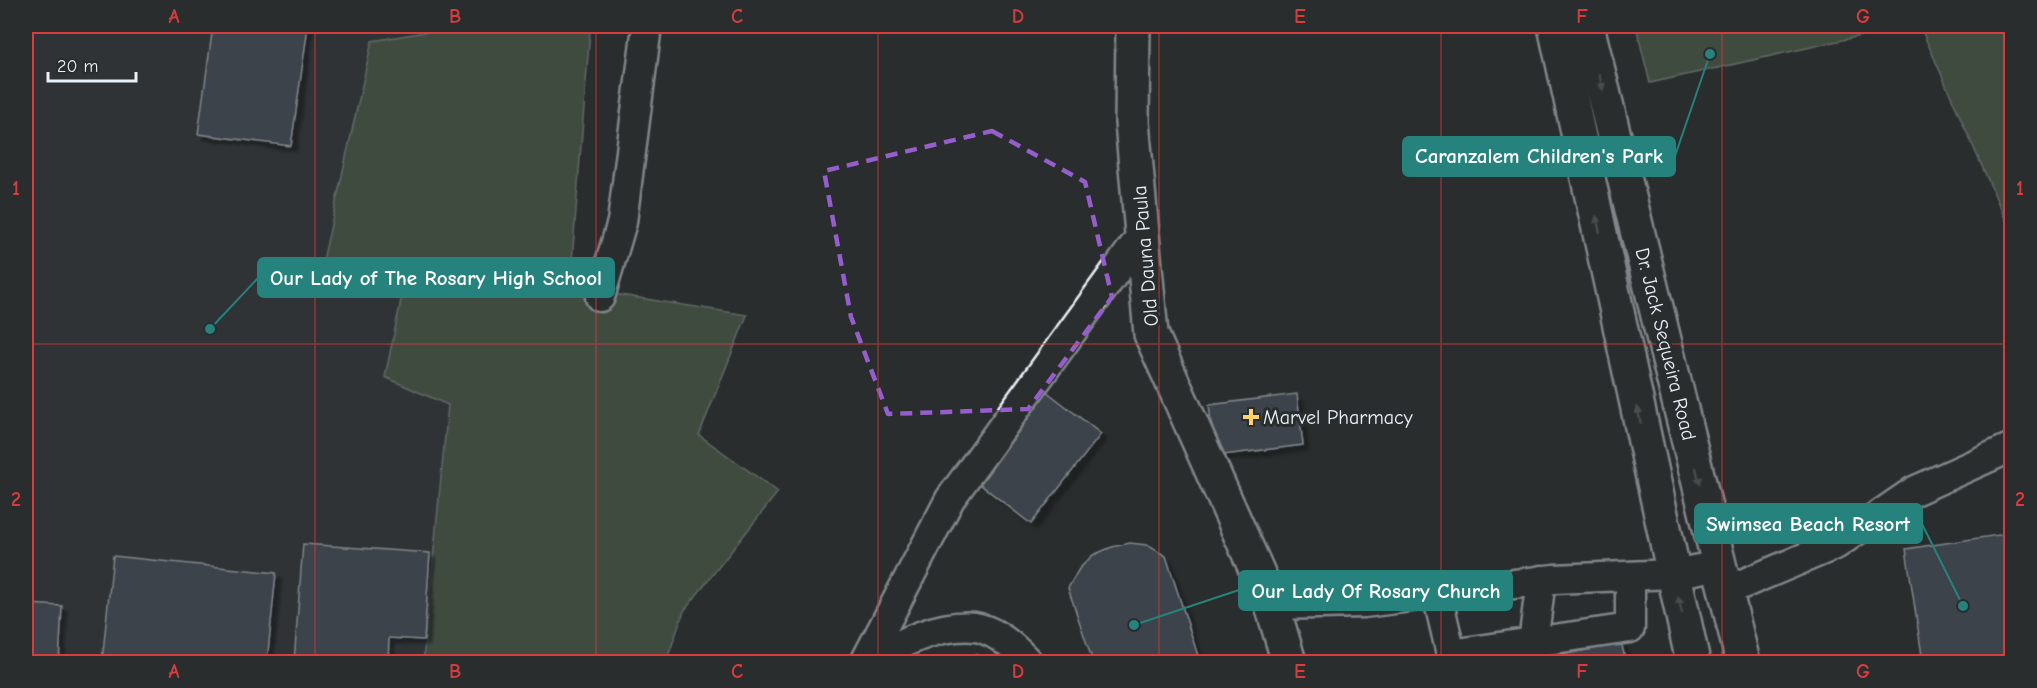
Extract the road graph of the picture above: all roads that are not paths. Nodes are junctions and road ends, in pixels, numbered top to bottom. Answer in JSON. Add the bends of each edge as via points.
{"nodes":[{"id":1,"x":647,"y":26,"type":"edge"},
{"id":2,"x":1133,"y":26,"type":"edge"},
{"id":3,"x":1556,"y":26,"type":"edge"},
{"id":4,"x":1587,"y":26,"type":"edge"},
{"id":5,"x":1143,"y":235,"type":"junction"},
{"id":6,"x":600,"y":297,"type":"dead end"},
{"id":7,"x":2012,"y":447,"type":"edge"},
{"id":8,"x":1673,"y":574,"type":"junction"},
{"id":9,"x":1630,"y":576,"type":"junction"},
{"id":10,"x":1723,"y":578,"type":"junction"},
{"id":11,"x":1541,"y":580,"type":"junction"},
{"id":12,"x":1437,"y":594,"type":"junction"},
{"id":13,"x":1272,"y":604,"type":"junction"},
{"id":14,"x":1535,"y":653,"type":"edge"},
{"id":15,"x":866,"y":663,"type":"edge"},
{"id":16,"x":1028,"y":663,"type":"edge"},
{"id":17,"x":1289,"y":663,"type":"edge"},
{"id":18,"x":1693,"y":663,"type":"edge"},
{"id":19,"x":1743,"y":663,"type":"edge"}],
"edges":[{"from":1,"to":6,"type":"street","via":[[622,222]]},
{"from":2,"to":5,"type":"main road","name":"Old Dauna Paula","via":[[1132,122]]},
{"from":8,"to":3,"type":"main road","name":"Dr. Jack Sequeira Road","one_way":true},
{"from":4,"to":10,"type":"main road","name":"Dr. Jack Sequeira Road","one_way":true},
{"from":5,"to":13,"type":"main road","name":"Old Dauna Paula","via":[[1151,334]]},
{"from":5,"to":15,"type":"street","via":[[950,499]]},
{"from":7,"to":10,"type":"street","via":[[1914,491],[1837,543]]},
{"from":8,"to":9,"type":"street"},
{"from":8,"to":10,"type":"street"},
{"from":18,"to":8,"type":"main road","name":"Dr. Jack Sequeira Road","one_way":true},
{"from":9,"to":11,"type":"street"},
{"from":9,"to":14,"type":"street","via":[[1630,628]]},
{"from":10,"to":19,"type":"main road","name":"Dr. Jack Sequeira Road"},
{"from":11,"to":12,"type":"street"},
{"from":11,"to":14,"type":"street"},
{"from":12,"to":13,"type":"street","via":[[1364,603]]},
{"from":12,"to":14,"type":"street","via":[[1451,654]]},
{"from":13,"to":17,"type":"main road","name":"Old Dauna Paula"},
{"from":15,"to":16,"type":"street","via":[[930,633],[951,627],[977,627],[1016,648]]}]}
